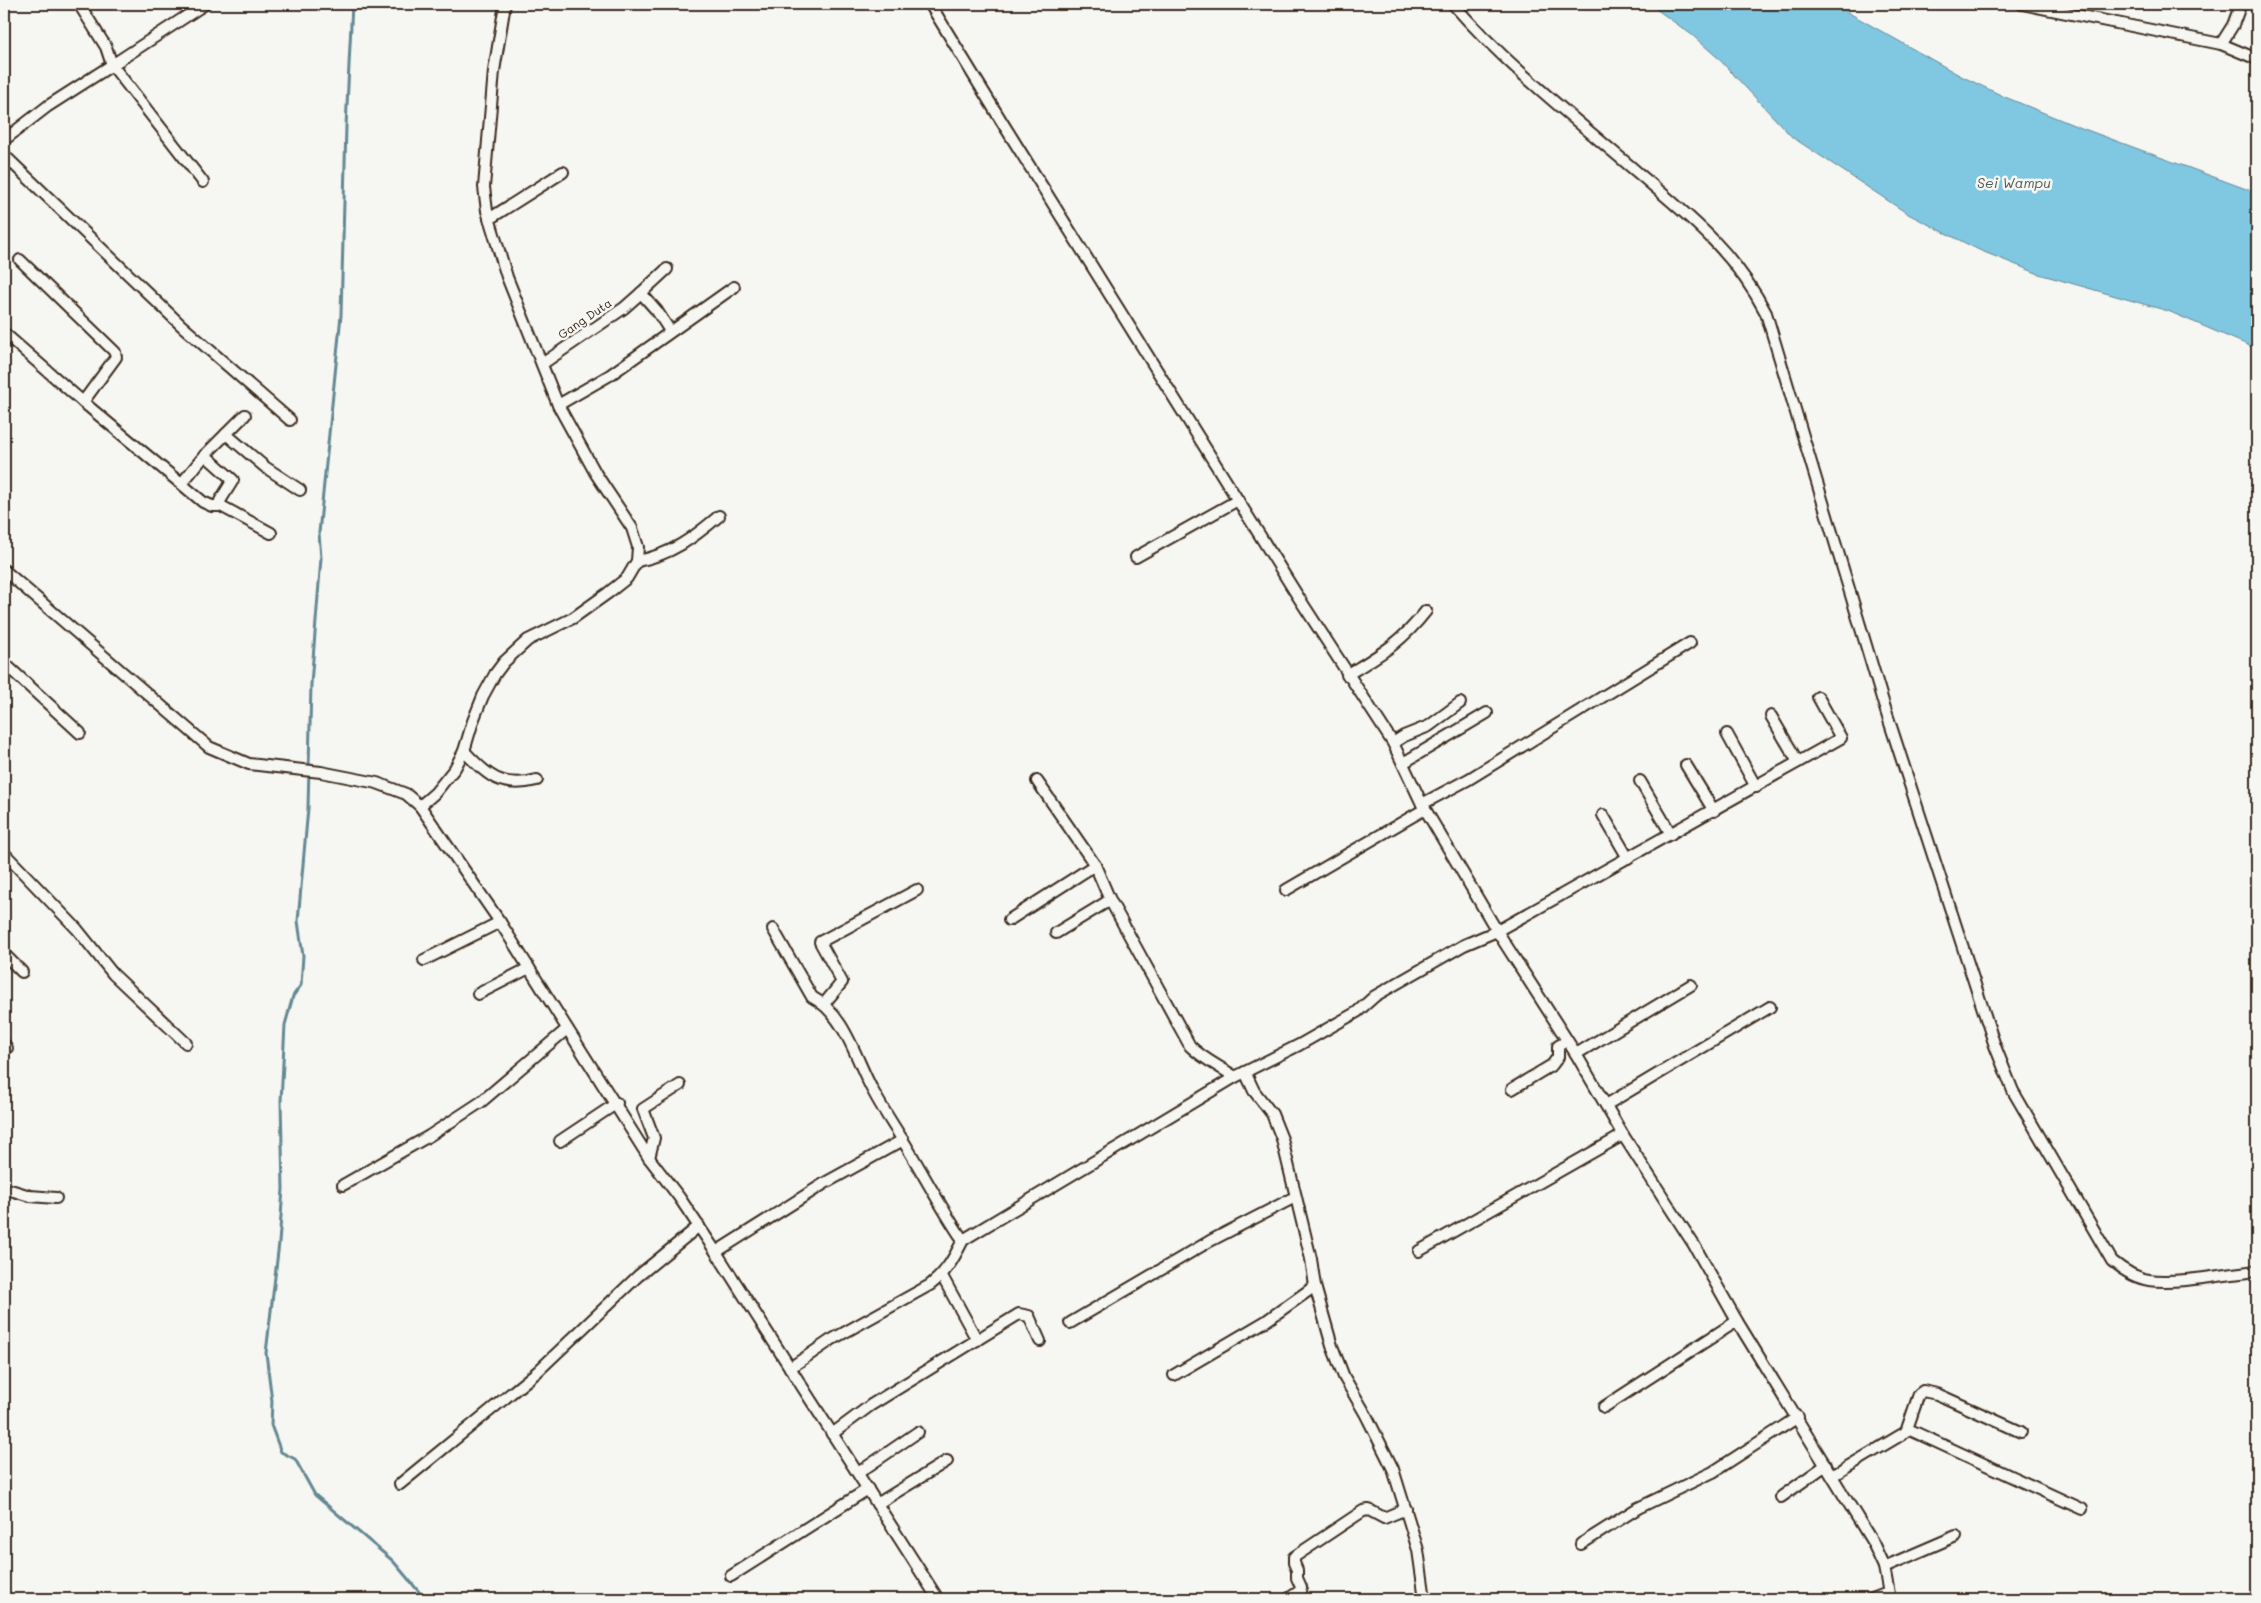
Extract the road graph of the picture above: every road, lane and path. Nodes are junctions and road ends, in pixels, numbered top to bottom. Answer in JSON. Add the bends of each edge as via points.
{"nodes":[{"id":1,"x":79,"y":4,"type":"edge"},
{"id":2,"x":205,"y":4,"type":"edge"},
{"id":3,"x":504,"y":4,"type":"edge"},
{"id":4,"x":930,"y":4,"type":"edge"},
{"id":5,"x":1453,"y":4,"type":"edge"},
{"id":6,"x":2022,"y":4,"type":"edge"},
{"id":7,"x":2239,"y":9,"type":"dead end"},
{"id":8,"x":2220,"y":44,"type":"junction"},
{"id":9,"x":2257,"y":59,"type":"edge"},
{"id":10,"x":112,"y":65,"type":"junction"},
{"id":11,"x":4,"y":140,"type":"edge"},
{"id":12,"x":4,"y":155,"type":"edge"},
{"id":13,"x":563,"y":172,"type":"dead end"},
{"id":14,"x":202,"y":182,"type":"dead end"},
{"id":15,"x":489,"y":219,"type":"junction"},
{"id":16,"x":20,"y":260,"type":"dead end"},
{"id":17,"x":667,"y":269,"type":"dead end"},
{"id":18,"x":734,"y":287,"type":"dead end"},
{"id":19,"x":640,"y":293,"type":"junction"},
{"id":20,"x":670,"y":331,"type":"junction"},
{"id":21,"x":4,"y":333,"type":"edge"},
{"id":22,"x":542,"y":364,"type":"junction"},
{"id":23,"x":83,"y":402,"type":"junction"},
{"id":24,"x":558,"y":405,"type":"junction"},
{"id":25,"x":245,"y":415,"type":"dead end"},
{"id":26,"x":290,"y":420,"type":"dead end"},
{"id":27,"x":226,"y":434,"type":"junction"},
{"id":28,"x":205,"y":455,"type":"junction"},
{"id":29,"x":182,"y":483,"type":"junction"},
{"id":30,"x":300,"y":490,"type":"dead end"},
{"id":31,"x":1238,"y":500,"type":"junction"},
{"id":32,"x":221,"y":506,"type":"junction"},
{"id":33,"x":718,"y":516,"type":"dead end"},
{"id":34,"x":271,"y":534,"type":"dead end"},
{"id":35,"x":1136,"y":557,"type":"dead end"},
{"id":36,"x":637,"y":561,"type":"junction"},
{"id":37,"x":4,"y":570,"type":"edge"},
{"id":38,"x":1426,"y":611,"type":"dead end"},
{"id":39,"x":1690,"y":643,"type":"dead end"},
{"id":40,"x":4,"y":663,"type":"edge"},
{"id":41,"x":1347,"y":675,"type":"junction"},
{"id":42,"x":1818,"y":697,"type":"dead end"},
{"id":43,"x":1460,"y":703,"type":"dead end"},
{"id":44,"x":1487,"y":713,"type":"dead end"},
{"id":45,"x":1772,"y":716,"type":"dead end"},
{"id":46,"x":80,"y":733,"type":"dead end"},
{"id":47,"x":1727,"y":734,"type":"dead end"},
{"id":48,"x":1393,"y":743,"type":"junction"},
{"id":49,"x":464,"y":751,"type":"junction"},
{"id":50,"x":1798,"y":762,"type":"junction"},
{"id":51,"x":1402,"y":763,"type":"junction"},
{"id":52,"x":1686,"y":765,"type":"dead end"},
{"id":53,"x":537,"y":780,"type":"dead end"},
{"id":54,"x":1037,"y":781,"type":"dead end"},
{"id":55,"x":1640,"y":781,"type":"dead end"},
{"id":56,"x":1756,"y":787,"type":"junction"},
{"id":57,"x":420,"y":806,"type":"junction"},
{"id":58,"x":1423,"y":807,"type":"junction"},
{"id":59,"x":1714,"y":811,"type":"junction"},
{"id":60,"x":1603,"y":815,"type":"dead end"},
{"id":61,"x":1671,"y":834,"type":"junction"},
{"id":62,"x":4,"y":852,"type":"edge"},
{"id":63,"x":1628,"y":858,"type":"junction"},
{"id":64,"x":1095,"y":865,"type":"junction"},
{"id":65,"x":917,"y":890,"type":"dead end"},
{"id":66,"x":1286,"y":890,"type":"dead end"},
{"id":67,"x":1110,"y":900,"type":"junction"},
{"id":68,"x":1009,"y":920,"type":"dead end"},
{"id":69,"x":500,"y":922,"type":"junction"},
{"id":70,"x":773,"y":929,"type":"dead end"},
{"id":71,"x":1497,"y":931,"type":"junction"},
{"id":72,"x":1056,"y":933,"type":"dead end"},
{"id":73,"x":4,"y":954,"type":"edge"},
{"id":74,"x":424,"y":960,"type":"dead end"},
{"id":75,"x":529,"y":968,"type":"junction"},
{"id":76,"x":22,"y":972,"type":"dead end"},
{"id":77,"x":1691,"y":985,"type":"dead end"},
{"id":78,"x":478,"y":994,"type":"dead end"},
{"id":79,"x":824,"y":1004,"type":"junction"},
{"id":80,"x":1770,"y":1007,"type":"dead end"},
{"id":81,"x":567,"y":1029,"type":"junction"},
{"id":82,"x":1567,"y":1041,"type":"junction"},
{"id":83,"x":186,"y":1042,"type":"dead end"},
{"id":84,"x":1576,"y":1054,"type":"junction"},
{"id":85,"x":1240,"y":1074,"type":"junction"},
{"id":86,"x":680,"y":1085,"type":"dead end"},
{"id":87,"x":1512,"y":1089,"type":"dead end"},
{"id":88,"x":617,"y":1103,"type":"junction"},
{"id":89,"x":1606,"y":1105,"type":"junction"},
{"id":90,"x":1623,"y":1135,"type":"junction"},
{"id":91,"x":903,"y":1140,"type":"junction"},
{"id":92,"x":560,"y":1141,"type":"dead end"},
{"id":93,"x":649,"y":1158,"type":"junction"},
{"id":94,"x":343,"y":1186,"type":"dead end"},
{"id":95,"x":4,"y":1188,"type":"edge"},
{"id":96,"x":1295,"y":1197,"type":"junction"},
{"id":97,"x":56,"y":1198,"type":"dead end"},
{"id":98,"x":699,"y":1226,"type":"junction"},
{"id":99,"x":963,"y":1240,"type":"junction"},
{"id":100,"x":1419,"y":1251,"type":"dead end"},
{"id":101,"x":716,"y":1252,"type":"junction"},
{"id":102,"x":2257,"y":1271,"type":"edge"},
{"id":103,"x":942,"y":1276,"type":"junction"},
{"id":104,"x":1315,"y":1286,"type":"junction"},
{"id":105,"x":1737,"y":1321,"type":"junction"},
{"id":106,"x":1070,"y":1323,"type":"dead end"},
{"id":107,"x":978,"y":1340,"type":"junction"},
{"id":108,"x":1040,"y":1341,"type":"dead end"},
{"id":109,"x":790,"y":1368,"type":"junction"},
{"id":110,"x":1174,"y":1375,"type":"dead end"},
{"id":111,"x":1604,"y":1407,"type":"dead end"},
{"id":112,"x":1798,"y":1417,"type":"junction"},
{"id":113,"x":1908,"y":1429,"type":"junction"},
{"id":114,"x":918,"y":1432,"type":"dead end"},
{"id":115,"x":2021,"y":1432,"type":"dead end"},
{"id":116,"x":832,"y":1434,"type":"junction"},
{"id":117,"x":947,"y":1461,"type":"dead end"},
{"id":118,"x":1826,"y":1466,"type":"junction"},
{"id":119,"x":858,"y":1473,"type":"junction"},
{"id":120,"x":1832,"y":1476,"type":"junction"},
{"id":121,"x":400,"y":1484,"type":"dead end"},
{"id":122,"x":868,"y":1489,"type":"junction"},
{"id":123,"x":1781,"y":1497,"type":"dead end"},
{"id":124,"x":877,"y":1504,"type":"junction"},
{"id":125,"x":2082,"y":1509,"type":"dead end"},
{"id":126,"x":1406,"y":1510,"type":"junction"},
{"id":127,"x":1956,"y":1536,"type":"dead end"},
{"id":128,"x":1581,"y":1544,"type":"dead end"},
{"id":129,"x":1884,"y":1568,"type":"junction"},
{"id":130,"x":731,"y":1576,"type":"dead end"},
{"id":131,"x":1889,"y":1596,"type":"edge"},
{"id":132,"x":938,"y":1599,"type":"edge"},
{"id":133,"x":1288,"y":1599,"type":"edge"},
{"id":134,"x":1425,"y":1599,"type":"edge"},
{"id":135,"x":1872,"y":1599,"type":"edge"}],
"edges":[{"from":1,"to":10,"type":"street","via":[[106,47]]},
{"from":2,"to":10,"type":"street"},
{"from":3,"to":15,"type":"street","via":[[494,71],[484,187]]},
{"from":4,"to":31,"type":"street"},
{"from":5,"to":102,"type":"street","via":[[1534,84],[1704,229],[1752,285],[1766,313],[1884,705],[1995,1046],[2013,1091],[2112,1261],[2148,1280]]},
{"from":6,"to":8,"type":"street"},
{"from":7,"to":8,"type":"street"},
{"from":8,"to":9,"type":"street"},
{"from":10,"to":11,"type":"street","via":[[48,106]]},
{"from":10,"to":14,"type":"street"},
{"from":12,"to":26,"type":"street","via":[[182,326]]},
{"from":13,"to":15,"type":"street"},
{"from":15,"to":22,"type":"street","via":[[504,270]]},
{"from":16,"to":23,"type":"street","via":[[115,352],[116,357]]},
{"from":17,"to":19,"type":"street","name":"Gang Duta"},
{"from":18,"to":20,"type":"street"},
{"from":19,"to":20,"type":"street"},
{"from":19,"to":22,"type":"street","name":"Gang Duta","via":[[624,308]]},
{"from":20,"to":24,"type":"street","via":[[610,375]]},
{"from":21,"to":23,"type":"street"},
{"from":22,"to":24,"type":"street"},
{"from":23,"to":29,"type":"street"},
{"from":24,"to":36,"type":"street","via":[[596,474],[632,528],[638,547]]},
{"from":25,"to":27,"type":"street"},
{"from":27,"to":28,"type":"street"},
{"from":27,"to":30,"type":"street","via":[[265,467]]},
{"from":28,"to":29,"type":"street"},
{"from":28,"to":32,"type":"street","via":[[233,480],[220,500]]},
{"from":29,"to":32,"type":"street","via":[[203,502]]},
{"from":31,"to":35,"type":"street"},
{"from":31,"to":41,"type":"street"},
{"from":32,"to":34,"type":"street"},
{"from":33,"to":36,"type":"street","via":[[683,544]]},
{"from":36,"to":49,"type":"street","via":[[627,578],[608,593],[573,618],[528,640],[504,662],[483,696]]},
{"from":37,"to":57,"type":"street","via":[[209,747],[249,764],[321,772],[377,783],[406,794]]},
{"from":38,"to":41,"type":"street","via":[[1396,644]]},
{"from":39,"to":58,"type":"street"},
{"from":40,"to":46,"type":"street"},
{"from":41,"to":48,"type":"street"},
{"from":42,"to":50,"type":"street","via":[[1841,738]]},
{"from":43,"to":48,"type":"street","via":[[1429,726]]},
{"from":44,"to":51,"type":"street"},
{"from":45,"to":50,"type":"street"},
{"from":47,"to":56,"type":"street"},
{"from":48,"to":51,"type":"street"},
{"from":49,"to":53,"type":"street","via":[[478,766],[502,782]]},
{"from":49,"to":57,"type":"street","via":[[449,776]]},
{"from":50,"to":56,"type":"street"},
{"from":51,"to":58,"type":"street"},
{"from":52,"to":59,"type":"street"},
{"from":54,"to":64,"type":"street"},
{"from":55,"to":61,"type":"street"},
{"from":56,"to":59,"type":"street"},
{"from":57,"to":69,"type":"street"},
{"from":58,"to":66,"type":"street"},
{"from":58,"to":71,"type":"street"},
{"from":59,"to":61,"type":"street"},
{"from":60,"to":63,"type":"street"},
{"from":61,"to":63,"type":"street"},
{"from":62,"to":83,"type":"street","via":[[77,929],[113,974]]},
{"from":63,"to":71,"type":"street"},
{"from":64,"to":67,"type":"street"},
{"from":64,"to":68,"type":"street"},
{"from":65,"to":79,"type":"street","via":[[820,942],[842,982]]},
{"from":67,"to":72,"type":"street"},
{"from":67,"to":85,"type":"street","via":[[1190,1046],[1203,1059]]},
{"from":69,"to":74,"type":"street"},
{"from":69,"to":75,"type":"street"},
{"from":70,"to":79,"type":"street","via":[[812,997]]},
{"from":71,"to":82,"type":"street"},
{"from":71,"to":85,"type":"street","via":[[1456,950],[1298,1045]]},
{"from":73,"to":76,"type":"street"},
{"from":75,"to":78,"type":"street"},
{"from":75,"to":81,"type":"street"},
{"from":77,"to":84,"type":"street"},
{"from":79,"to":91,"type":"street","via":[[848,1037],[872,1089]]},
{"from":80,"to":89,"type":"street"},
{"from":81,"to":88,"type":"street"},
{"from":81,"to":94,"type":"street","via":[[481,1102]]},
{"from":82,"to":84,"type":"street"},
{"from":82,"to":87,"type":"street","via":[[1558,1046],[1558,1057],[1552,1065]]},
{"from":84,"to":89,"type":"street"},
{"from":85,"to":96,"type":"street","via":[[1267,1106],[1275,1121]]},
{"from":85,"to":99,"type":"street"},
{"from":86,"to":93,"type":"street","via":[[644,1109],[654,1138]]},
{"from":88,"to":92,"type":"street"},
{"from":88,"to":93,"type":"street"},
{"from":89,"to":90,"type":"street"},
{"from":90,"to":100,"type":"street"},
{"from":90,"to":105,"type":"street","via":[[1694,1245]]},
{"from":91,"to":99,"type":"street"},
{"from":91,"to":101,"type":"street","via":[[824,1183]]},
{"from":93,"to":98,"type":"street"},
{"from":95,"to":97,"type":"street","via":[[30,1196]]},
{"from":96,"to":104,"type":"street"},
{"from":96,"to":106,"type":"street","via":[[1194,1250]]},
{"from":98,"to":101,"type":"street"},
{"from":98,"to":121,"type":"street","via":[[638,1276],[537,1372]]},
{"from":99,"to":103,"type":"street"},
{"from":101,"to":109,"type":"street"},
{"from":103,"to":107,"type":"street"},
{"from":103,"to":109,"type":"street","via":[[831,1340]]},
{"from":104,"to":110,"type":"street","via":[[1266,1321]]},
{"from":104,"to":126,"type":"street","via":[[1338,1363],[1393,1469]]},
{"from":105,"to":111,"type":"street"},
{"from":105,"to":112,"type":"street"},
{"from":107,"to":108,"type":"street","via":[[1019,1314],[1025,1314],[1031,1319]]},
{"from":107,"to":116,"type":"street","via":[[871,1405]]},
{"from":109,"to":116,"type":"street"},
{"from":112,"to":118,"type":"street"},
{"from":112,"to":128,"type":"street","via":[[1713,1472],[1638,1508]]},
{"from":113,"to":115,"type":"street","via":[[1919,1394],[1927,1391]]},
{"from":113,"to":120,"type":"street"},
{"from":113,"to":125,"type":"street"},
{"from":114,"to":119,"type":"street"},
{"from":116,"to":119,"type":"street"},
{"from":117,"to":124,"type":"street"},
{"from":118,"to":120,"type":"street"},
{"from":118,"to":123,"type":"street"},
{"from":119,"to":122,"type":"street"},
{"from":120,"to":129,"type":"street","via":[[1873,1543]]},
{"from":122,"to":124,"type":"street"},
{"from":122,"to":130,"type":"street"},
{"from":124,"to":132,"type":"street"},
{"from":126,"to":133,"type":"street","via":[[1384,1518],[1369,1510],[1364,1512],[1294,1556],[1301,1587],[1300,1592]]},
{"from":126,"to":134,"type":"street","via":[[1418,1550]]},
{"from":127,"to":129,"type":"street"},
{"from":129,"to":131,"type":"street"},
{"from":131,"to":135,"type":"street"}]}
